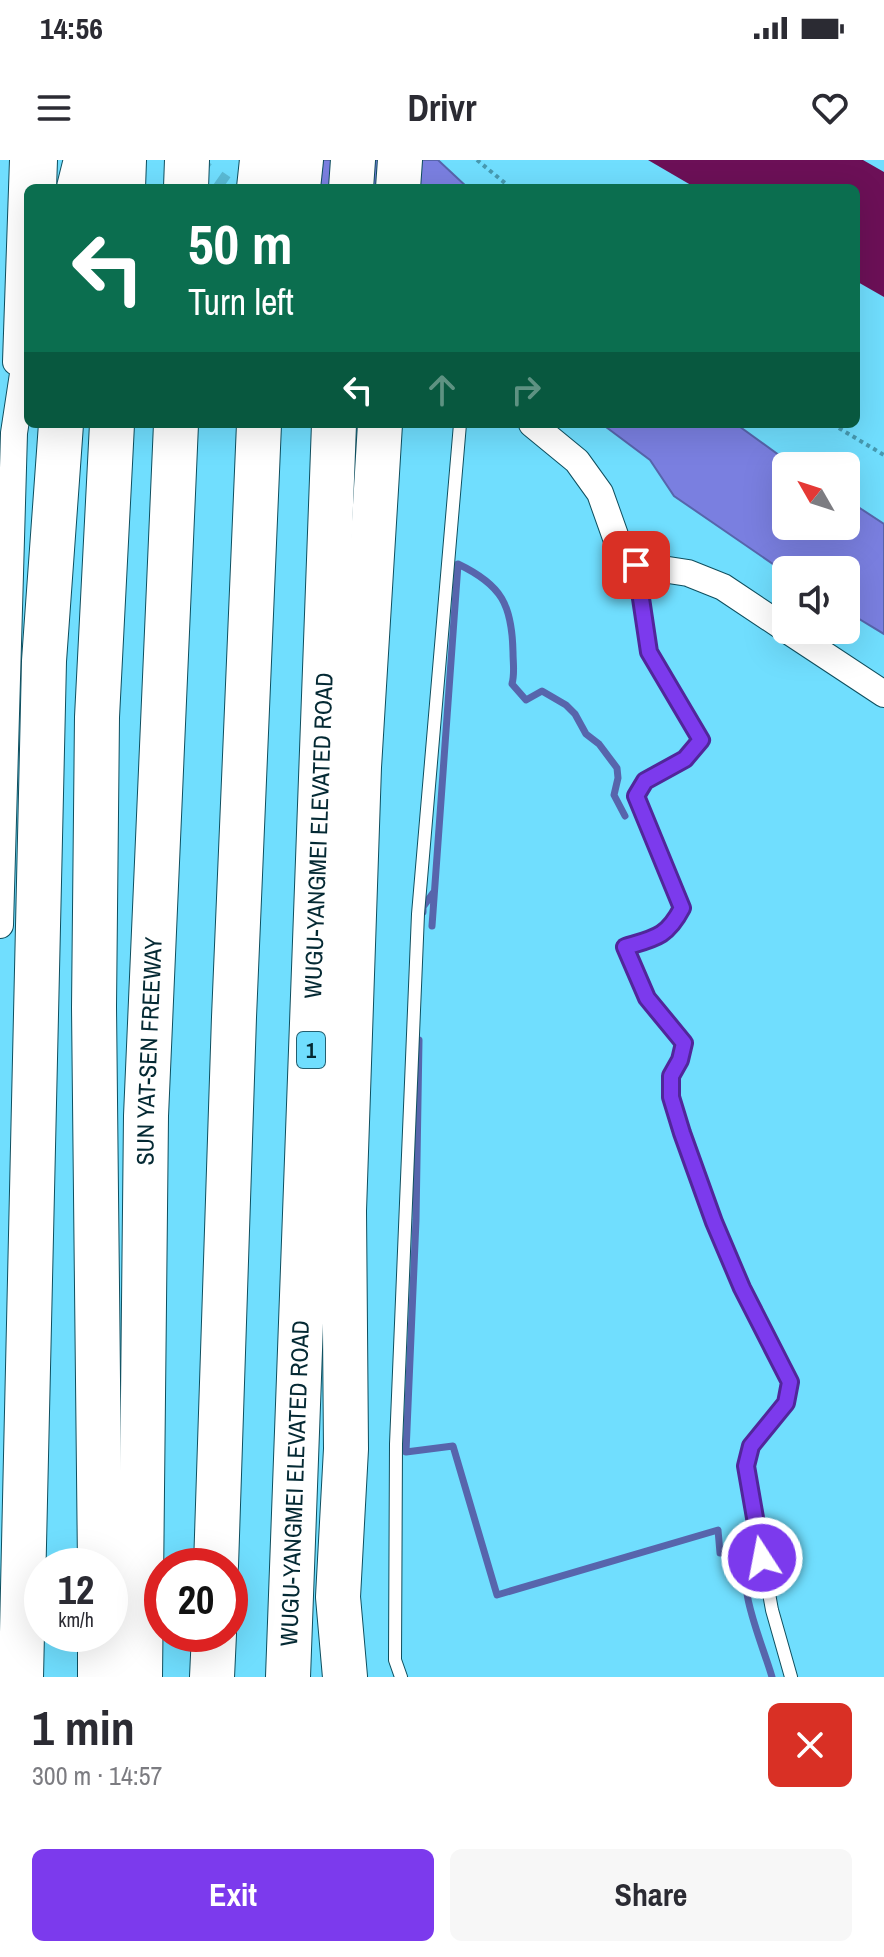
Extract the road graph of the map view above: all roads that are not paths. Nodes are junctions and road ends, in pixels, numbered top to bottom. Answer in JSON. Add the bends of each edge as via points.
{"nodes":[{"id":1,"x":23,"y":160,"type":"edge"},
{"id":2,"x":34,"y":160,"type":"edge"},
{"id":3,"x":44,"y":160,"type":"edge"},
{"id":4,"x":66,"y":160,"type":"edge"},
{"id":5,"x":86,"y":160,"type":"edge"},
{"id":6,"x":124,"y":160,"type":"edge"},
{"id":7,"x":187,"y":160,"type":"edge"},
{"id":8,"x":262,"y":160,"type":"edge"},
{"id":9,"x":301,"y":160,"type":"edge"},
{"id":10,"x":353,"y":160,"type":"edge"},
{"id":11,"x":400,"y":160,"type":"edge"},
{"id":12,"x":32,"y":184,"type":"edge"},
{"id":13,"x":43,"y":184,"type":"edge"},
{"id":14,"x":66,"y":184,"type":"edge"},
{"id":15,"x":80,"y":184,"type":"edge"},
{"id":16,"x":123,"y":184,"type":"edge"},
{"id":17,"x":186,"y":184,"type":"edge"},
{"id":18,"x":259,"y":184,"type":"edge"},
{"id":19,"x":298,"y":184,"type":"edge"},
{"id":20,"x":351,"y":184,"type":"edge"},
{"id":21,"x":398,"y":184,"type":"edge"},
{"id":22,"x":24,"y":318,"type":"edge"},
{"id":23,"x":24,"y":367,"type":"edge"},
{"id":24,"x":62,"y":428,"type":"edge"},
{"id":25,"x":62,"y":428,"type":"edge"},
{"id":26,"x":112,"y":428,"type":"edge"},
{"id":27,"x":176,"y":428,"type":"edge"},
{"id":28,"x":259,"y":428,"type":"edge"},
{"id":29,"x":334,"y":428,"type":"edge"},
{"id":30,"x":380,"y":428,"type":"edge"},
{"id":31,"x":460,"y":428,"type":"edge"},
{"id":32,"x":537,"y":428,"type":"edge"},
{"id":33,"x":14,"y":433,"type":"junction"},
{"id":34,"x":636,"y":565,"type":"junction"},
{"id":35,"x":772,"y":620,"type":"edge"},
{"id":36,"x":808,"y":644,"type":"edge"},
{"id":37,"x":884,"y":694,"type":"edge"},
{"id":38,"x":0,"y":925,"type":"edge"},
{"id":39,"x":47,"y":1548,"type":"edge"},
{"id":40,"x":100,"y":1548,"type":"edge"},
{"id":41,"x":217,"y":1548,"type":"edge"},
{"id":42,"x":338,"y":1597,"type":"junction"},
{"id":43,"x":46,"y":1652,"type":"edge"},
{"id":44,"x":100,"y":1652,"type":"edge"},
{"id":45,"x":213,"y":1652,"type":"edge"},
{"id":46,"x":21,"y":1677,"type":"edge"},
{"id":47,"x":45,"y":1677,"type":"edge"},
{"id":48,"x":100,"y":1677,"type":"edge"},
{"id":49,"x":140,"y":1677,"type":"edge"},
{"id":50,"x":212,"y":1677,"type":"edge"},
{"id":51,"x":288,"y":1677,"type":"edge"},
{"id":52,"x":333,"y":1677,"type":"edge"},
{"id":53,"x":345,"y":1677,"type":"edge"},
{"id":54,"x":401,"y":1677,"type":"edge"},
{"id":55,"x":791,"y":1677,"type":"edge"}],
"edges":[{"from":1,"to":33,"type":"street"},
{"from":2,"to":12,"type":"street"},
{"from":3,"to":13,"type":"street"},
{"from":4,"to":14,"type":"highway"},
{"from":5,"to":15,"type":"highway"},
{"from":6,"to":16,"type":"highway"},
{"from":7,"to":17,"type":"highway"},
{"from":8,"to":18,"type":"highway"},
{"from":9,"to":19,"type":"highway"},
{"from":10,"to":20,"type":"highway"},
{"from":11,"to":21,"type":"highway"},
{"from":22,"to":33,"type":"street"},
{"from":23,"to":33,"type":"street"},
{"from":24,"to":39,"type":"highway"},
{"from":25,"to":46,"type":"highway","via":[[44,661]]},
{"from":26,"to":40,"type":"highway","via":[[97,717]]},
{"from":27,"to":49,"type":"highway","name":"SUN YAT-SEN FREEWAY","via":[[146,1116]]},
{"from":28,"to":41,"type":"highway"},
{"from":29,"to":51,"type":"highway","name":"WUGU-YANGMEI ELEVATED ROAD","number":"1"},
{"from":30,"to":42,"type":"highway","via":[[359,767],[344,1211],[346,1449]]},
{"from":31,"to":54,"type":"lane","via":[[418,914],[396,1444],[395,1660]]},
{"from":32,"to":34,"type":"street","via":[[577,461],[600,493],[616,538]]},
{"from":33,"to":38,"type":"street"},
{"from":34,"to":35,"type":"street","via":[[688,573],[723,587]]},
{"from":34,"to":55,"type":"lane","via":[[649,652],[701,740],[685,759],[645,781],[636,796],[682,908],[660,937],[625,947],[647,998],[684,1043],[671,1076],[682,1133],[742,1288],[790,1382],[786,1403],[751,1446],[746,1466],[772,1610]]},
{"from":36,"to":37,"type":"street"},
{"from":42,"to":52,"type":"highway"},
{"from":42,"to":53,"type":"highway"},
{"from":43,"to":47,"type":"highway"},
{"from":44,"to":48,"type":"highway"},
{"from":45,"to":50,"type":"highway"}]}
